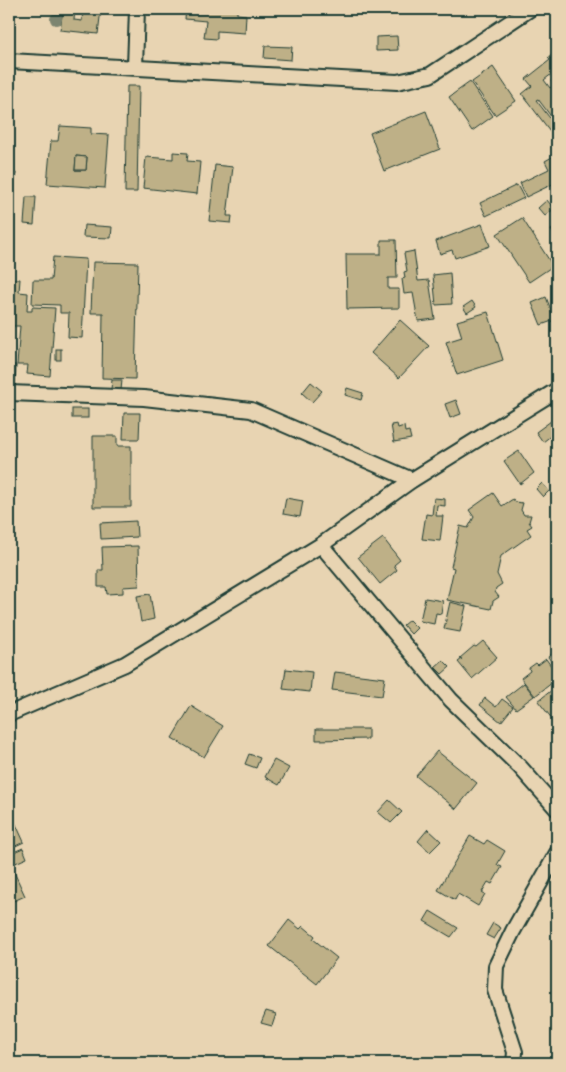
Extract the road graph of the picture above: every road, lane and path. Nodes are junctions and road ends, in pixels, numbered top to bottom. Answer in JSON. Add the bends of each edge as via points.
{"nodes":[{"id":1,"x":138,"y":9,"type":"edge"},
{"id":2,"x":530,"y":9,"type":"edge"},
{"id":3,"x":9,"y":61,"type":"edge"},
{"id":4,"x":135,"y":67,"type":"junction"},
{"id":5,"x":557,"y":390,"type":"edge"},
{"id":6,"x":9,"y":392,"type":"edge"},
{"id":7,"x":412,"y":480,"type":"junction"},
{"id":8,"x":321,"y":546,"type":"junction"},
{"id":9,"x":9,"y":714,"type":"edge"},
{"id":10,"x":557,"y":809,"type":"edge"},
{"id":11,"x":557,"y":853,"type":"edge"},
{"id":12,"x":514,"y":1063,"type":"edge"}],
"edges":[{"from":1,"to":4,"type":"street"},
{"from":2,"to":4,"type":"street","via":[[430,75],[397,82]]},
{"from":3,"to":4,"type":"street"},
{"from":5,"to":7,"type":"street"},
{"from":6,"to":7,"type":"street","via":[[144,398],[251,410]]},
{"from":7,"to":8,"type":"street"},
{"from":8,"to":9,"type":"street","via":[[124,664]]},
{"from":8,"to":10,"type":"street","via":[[451,700],[520,767]]},
{"from":11,"to":12,"type":"street","via":[[496,966],[495,990],[515,1052]]}]}
